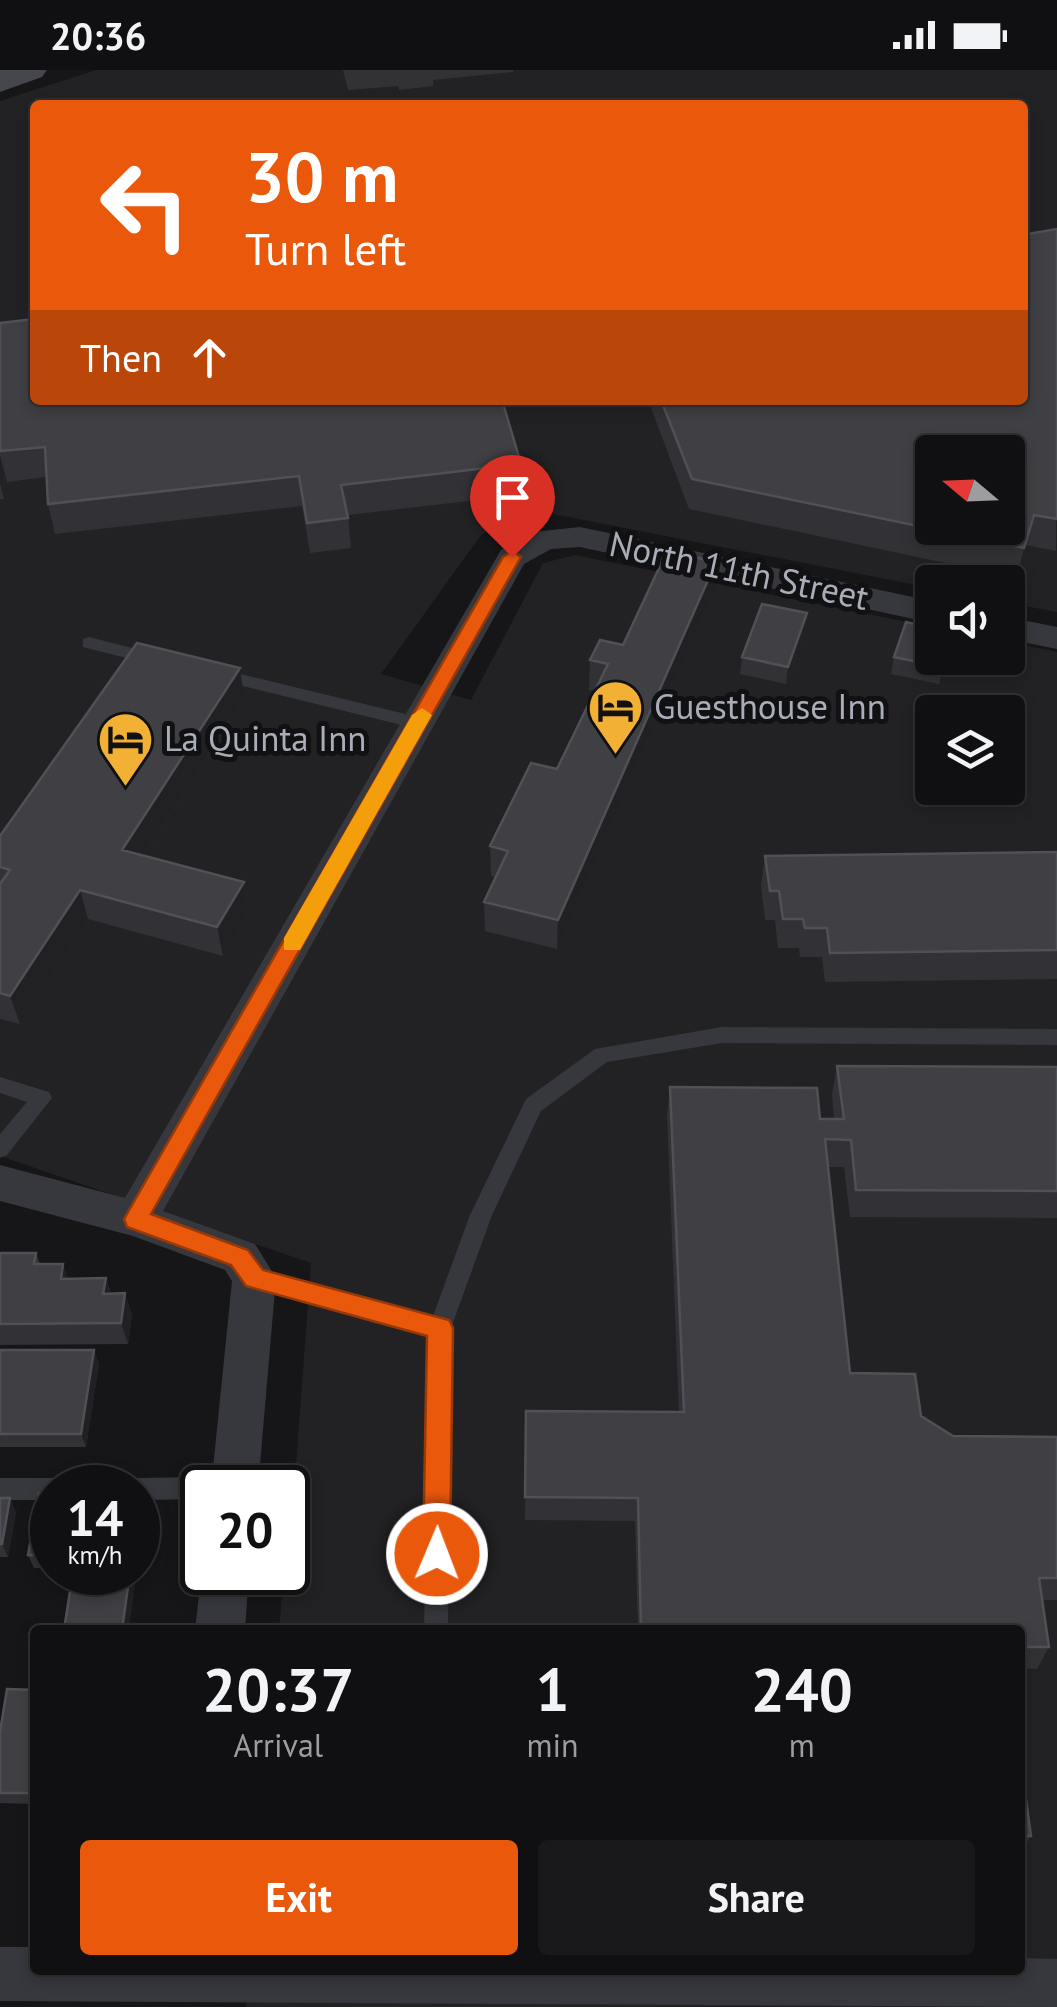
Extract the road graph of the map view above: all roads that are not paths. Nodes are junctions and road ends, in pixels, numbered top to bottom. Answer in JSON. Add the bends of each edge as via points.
{"nodes":[{"id":1,"x":30,"y":70,"type":"edge"},
{"id":2,"x":0,"y":82,"type":"edge"},
{"id":3,"x":915,"y":608,"type":"edge"},
{"id":4,"x":1025,"y":631,"type":"edge"},
{"id":5,"x":1057,"y":638,"type":"edge"},
{"id":6,"x":89,"y":643,"type":"dead end"},
{"id":7,"x":164,"y":661,"type":"edge"},
{"id":8,"x":202,"y":670,"type":"edge"},
{"id":9,"x":418,"y":723,"type":"junction"},
{"id":10,"x":1057,"y":1037,"type":"edge"},
{"id":11,"x":0,"y":1084,"type":"edge"},
{"id":12,"x":0,"y":1149,"type":"edge"},
{"id":13,"x":0,"y":1183,"type":"edge"},
{"id":14,"x":136,"y":1219,"type":"junction"},
{"id":15,"x":254,"y":1278,"type":"junction"},
{"id":16,"x":440,"y":1328,"type":"junction"},
{"id":17,"x":236,"y":1465,"type":"edge"},
{"id":18,"x":0,"y":1489,"type":"edge"},
{"id":19,"x":30,"y":1489,"type":"edge"},
{"id":20,"x":224,"y":1595,"type":"edge"},
{"id":21,"x":221,"y":1625,"type":"edge"},
{"id":22,"x":436,"y":1625,"type":"edge"},
{"id":23,"x":0,"y":1974,"type":"edge"},
{"id":24,"x":431,"y":1975,"type":"edge"},
{"id":25,"x":185,"y":1985,"type":"edge"},
{"id":26,"x":1057,"y":1986,"type":"edge"}],
"edges":[{"from":1,"to":2,"type":"street"},
{"from":3,"to":9,"type":"street","name":"North 11th Street","via":[[580,537],[544,538],[512,557]]},
{"from":4,"to":5,"type":"street"},
{"from":6,"to":7,"type":"lane"},
{"from":8,"to":9,"type":"lane"},
{"from":9,"to":14,"type":"street"},
{"from":10,"to":16,"type":"lane","via":[[722,1036],[602,1055],[533,1105],[481,1216]]},
{"from":11,"to":12,"type":"lane","via":[[42,1098]]},
{"from":13,"to":14,"type":"street"},
{"from":14,"to":15,"type":"street","via":[[240,1257]]},
{"from":15,"to":16,"type":"lane"},
{"from":15,"to":17,"type":"street"},
{"from":16,"to":22,"type":"lane"},
{"from":18,"to":19,"type":"lane"},
{"from":20,"to":21,"type":"street"},
{"from":23,"to":25,"type":"street"},
{"from":24,"to":25,"type":"street"},
{"from":24,"to":26,"type":"street"}]}
